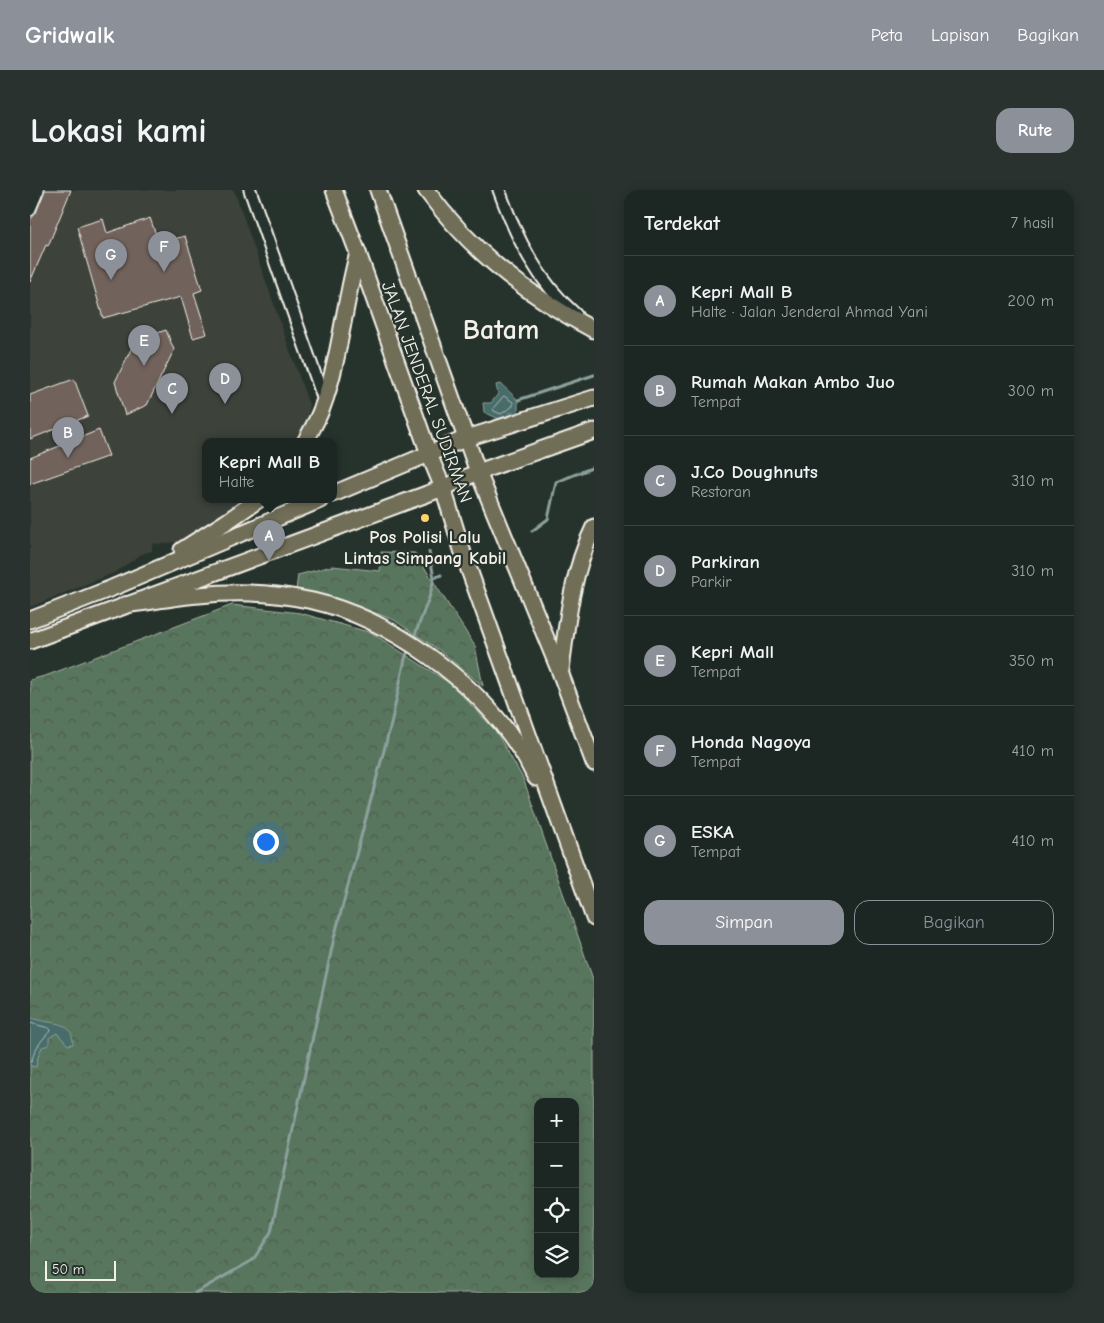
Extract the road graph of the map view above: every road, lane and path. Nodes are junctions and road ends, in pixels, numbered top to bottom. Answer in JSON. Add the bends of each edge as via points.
{"nodes":[{"id":1,"x":39,"y":190,"type":"edge"},
{"id":2,"x":250,"y":190,"type":"edge"},
{"id":3,"x":334,"y":190,"type":"edge"},
{"id":4,"x":378,"y":190,"type":"edge"},
{"id":5,"x":426,"y":190,"type":"edge"},
{"id":6,"x":499,"y":190,"type":"edge"},
{"id":7,"x":30,"y":211,"type":"edge"},
{"id":8,"x":358,"y":253,"type":"junction"},
{"id":9,"x":594,"y":329,"type":"edge"},
{"id":10,"x":594,"y":398,"type":"edge"},
{"id":11,"x":324,"y":400,"type":"junction"},
{"id":12,"x":594,"y":431,"type":"edge"},
{"id":13,"x":307,"y":438,"type":"edge"},
{"id":14,"x":467,"y":438,"type":"junction"},
{"id":15,"x":429,"y":454,"type":"junction"},
{"id":16,"x":478,"y":472,"type":"junction"},
{"id":17,"x":443,"y":488,"type":"junction"},
{"id":18,"x":337,"y":492,"type":"edge"},
{"id":19,"x":253,"y":503,"type":"edge"},
{"id":20,"x":313,"y":503,"type":"edge"},
{"id":21,"x":594,"y":526,"type":"edge"},
{"id":22,"x":112,"y":588,"type":"junction"},
{"id":23,"x":124,"y":605,"type":"junction"},
{"id":24,"x":35,"y":618,"type":"edge"},
{"id":25,"x":48,"y":634,"type":"junction"},
{"id":26,"x":30,"y":640,"type":"edge"},
{"id":27,"x":560,"y":672,"type":"junction"},
{"id":28,"x":594,"y":763,"type":"edge"},
{"id":29,"x":587,"y":899,"type":"junction"},
{"id":30,"x":594,"y":918,"type":"edge"}],
"edges":[{"from":1,"to":7,"type":"street"},
{"from":2,"to":11,"type":"street"},
{"from":3,"to":8,"type":"highway","name":"JALAN JENDERAL SUDIRMAN"},
{"from":4,"to":14,"type":"highway","name":"JALAN JENDERAL SUDIRMAN"},
{"from":5,"to":9,"type":"highway","via":[[464,235],[503,272],[562,313]]},
{"from":6,"to":9,"type":"street","via":[[532,264],[564,304]]},
{"from":8,"to":11,"type":"highway"},
{"from":8,"to":15,"type":"highway","name":"JALAN JENDERAL SUDIRMAN"},
{"from":10,"to":14,"type":"highway"},
{"from":11,"to":13,"type":"highway"},
{"from":12,"to":16,"type":"highway"},
{"from":14,"to":15,"type":"highway"},
{"from":14,"to":16,"type":"highway","name":"JALAN JENDERAL SUDIRMAN"},
{"from":15,"to":17,"type":"highway","name":"JALAN JENDERAL SUDIRMAN"},
{"from":15,"to":18,"type":"highway"},
{"from":16,"to":17,"type":"highway"},
{"from":16,"to":27,"type":"highway","name":"JALAN JENDERAL SUDIRMAN"},
{"from":17,"to":23,"type":"highway"},
{"from":17,"to":29,"type":"highway","name":"JALAN JENDERAL SUDIRMAN"},
{"from":19,"to":22,"type":"highway","via":[[187,547]]},
{"from":20,"to":22,"type":"highway"},
{"from":21,"to":27,"type":"highway","via":[[583,553],[569,607]]},
{"from":22,"to":24,"type":"highway"},
{"from":23,"to":25,"type":"highway"},
{"from":23,"to":29,"type":"highway","via":[[200,594],[284,597],[342,610],[403,638],[459,679],[487,706],[520,748],[538,782]]},
{"from":24,"to":25,"type":"highway"},
{"from":25,"to":26,"type":"highway"},
{"from":27,"to":28,"type":"highway","name":"JALAN JENDERAL SUDIRMAN"},
{"from":29,"to":30,"type":"highway","name":"JALAN JENDERAL SUDIRMAN"}]}
